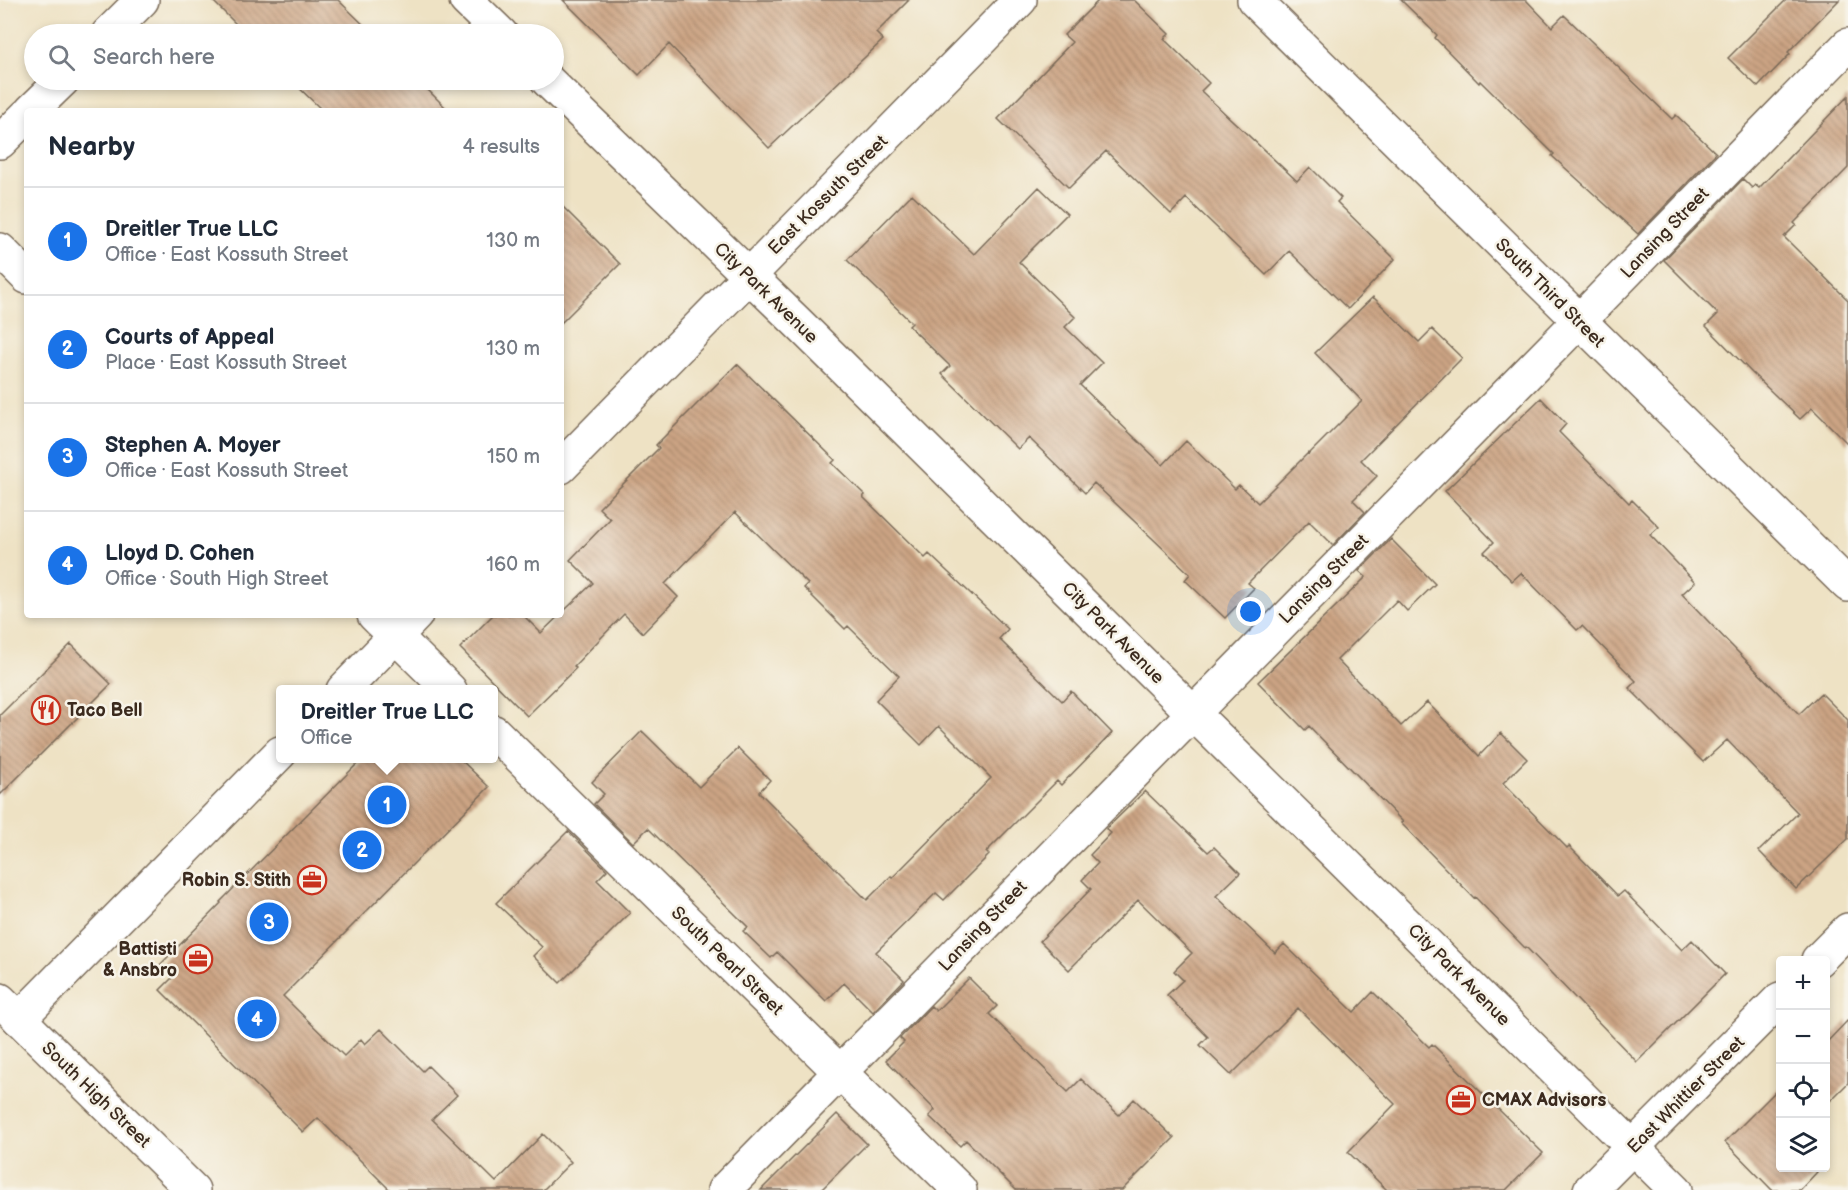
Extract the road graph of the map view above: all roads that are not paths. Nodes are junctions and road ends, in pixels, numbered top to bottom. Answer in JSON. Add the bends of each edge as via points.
{"nodes":[{"id":1,"x":142,"y":0,"type":"edge"},
{"id":2,"x":466,"y":0,"type":"edge"},
{"id":3,"x":1020,"y":0,"type":"edge"},
{"id":4,"x":1254,"y":0,"type":"edge"},
{"id":5,"x":118,"y":24,"type":"edge"},
{"id":6,"x":491,"y":24,"type":"edge"},
{"id":7,"x":1848,"y":45,"type":"edge"},
{"id":8,"x":53,"y":90,"type":"edge"},
{"id":9,"x":557,"y":90,"type":"edge"},
{"id":10,"x":34,"y":108,"type":"edge"},
{"id":11,"x":24,"y":118,"type":"edge"},
{"id":12,"x":0,"y":142,"type":"edge"},
{"id":13,"x":0,"y":250,"type":"edge"},
{"id":14,"x":24,"y":274,"type":"edge"},
{"id":15,"x":748,"y":276,"type":"junction"},
{"id":16,"x":1579,"y":321,"type":"junction"},
{"id":17,"x":564,"y":464,"type":"edge"},
{"id":18,"x":1848,"y":585,"type":"edge"},
{"id":19,"x":395,"y":622,"type":"edge"},
{"id":20,"x":347,"y":685,"type":"edge"},
{"id":21,"x":446,"y":685,"type":"edge"},
{"id":22,"x":1193,"y":712,"type":"junction"},
{"id":23,"x":498,"y":736,"type":"edge"},
{"id":24,"x":276,"y":757,"type":"edge"},
{"id":25,"x":1848,"y":930,"type":"edge"},
{"id":26,"x":1822,"y":956,"type":"edge"},
{"id":27,"x":1776,"y":1003,"type":"edge"},
{"id":28,"x":9,"y":1010,"type":"edge"},
{"id":29,"x":840,"y":1072,"type":"junction"},
{"id":30,"x":1634,"y":1148,"type":"junction"},
{"id":31,"x":190,"y":1189,"type":"edge"},
{"id":32,"x":724,"y":1190,"type":"edge"},
{"id":33,"x":960,"y":1190,"type":"edge"},
{"id":34,"x":1590,"y":1190,"type":"edge"},
{"id":35,"x":1676,"y":1190,"type":"edge"}],
"edges":[{"from":1,"to":5,"type":"street"},
{"from":2,"to":6,"type":"street"},
{"from":3,"to":15,"type":"street","name":"East Kossuth Street"},
{"from":4,"to":16,"type":"street","name":"South Third Street"},
{"from":7,"to":16,"type":"street","name":"Lansing Street"},
{"from":8,"to":10,"type":"street"},
{"from":9,"to":15,"type":"street","name":"City Park Avenue"},
{"from":11,"to":12,"type":"street"},
{"from":13,"to":14,"type":"street"},
{"from":15,"to":17,"type":"street","name":"East Kossuth Street"},
{"from":15,"to":22,"type":"street","name":"City Park Avenue"},
{"from":16,"to":18,"type":"street","name":"South Third Street"},
{"from":16,"to":22,"type":"street","name":"Lansing Street"},
{"from":19,"to":20,"type":"street"},
{"from":19,"to":21,"type":"street"},
{"from":22,"to":29,"type":"street","name":"Lansing Street"},
{"from":22,"to":30,"type":"street","name":"City Park Avenue"},
{"from":23,"to":29,"type":"street","name":"South Pearl Street"},
{"from":24,"to":28,"type":"street"},
{"from":25,"to":26,"type":"street"},
{"from":27,"to":30,"type":"street","name":"East Whittier Street"},
{"from":28,"to":31,"type":"street","name":"South High Street"},
{"from":29,"to":32,"type":"street","name":"Lansing Street"},
{"from":29,"to":33,"type":"street","name":"South Pearl Street"},
{"from":30,"to":34,"type":"street","name":"East Whittier Street"},
{"from":30,"to":35,"type":"street","name":"City Park Avenue"}]}
